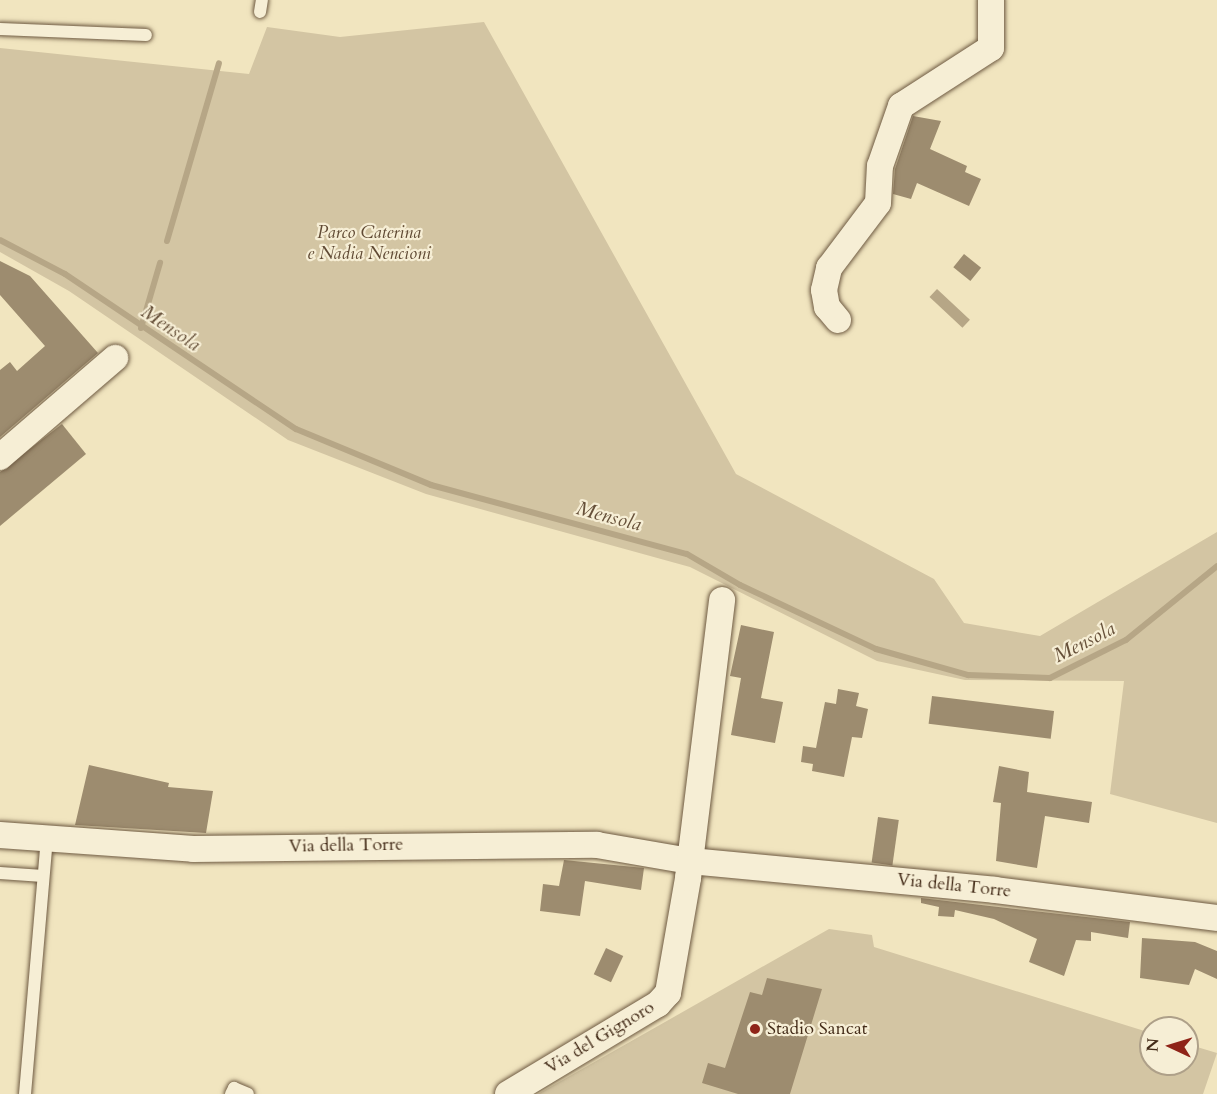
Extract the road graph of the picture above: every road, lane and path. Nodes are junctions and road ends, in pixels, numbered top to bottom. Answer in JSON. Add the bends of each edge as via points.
{"nodes":[{"id":1,"x":990,"y":0,"type":"edge"},
{"id":2,"x":0,"y":29,"type":"edge"},
{"id":3,"x":146,"y":35,"type":"dead end"},
{"id":4,"x":838,"y":320,"type":"dead end"},
{"id":5,"x":115,"y":358,"type":"dead end"},
{"id":6,"x":0,"y":457,"type":"edge"},
{"id":7,"x":722,"y":600,"type":"dead end"},
{"id":8,"x":0,"y":835,"type":"edge"},
{"id":9,"x":47,"y":838,"type":"junction"},
{"id":10,"x":690,"y":861,"type":"junction"},
{"id":11,"x":0,"y":873,"type":"edge"},
{"id":12,"x":43,"y":876,"type":"junction"},
{"id":13,"x":1217,"y":918,"type":"edge"},
{"id":14,"x":26,"y":1094,"type":"edge"},
{"id":15,"x":231,"y":1094,"type":"edge"},
{"id":16,"x":248,"y":1094,"type":"edge"},
{"id":17,"x":508,"y":1094,"type":"edge"}],
"edges":[{"from":1,"to":4,"type":"street","via":[[992,48],[900,106],[880,166],[878,203],[829,268],[824,290],[827,307]]},
{"from":2,"to":3,"type":"lane"},
{"from":5,"to":6,"type":"street"},
{"from":7,"to":10,"type":"street"},
{"from":8,"to":9,"type":"street","name":"Via della Torre"},
{"from":9,"to":10,"type":"street","name":"Via della Torre","via":[[193,849],[597,845]]},
{"from":9,"to":12,"type":"lane"},
{"from":10,"to":13,"type":"street","name":"Via della Torre","via":[[995,890]]},
{"from":10,"to":17,"type":"street","name":"Via del Gignoro","via":[[672,981],[664,999]]},
{"from":11,"to":12,"type":"lane"},
{"from":12,"to":14,"type":"lane"},
{"from":15,"to":16,"type":"lane","via":[[234,1088]]}]}
